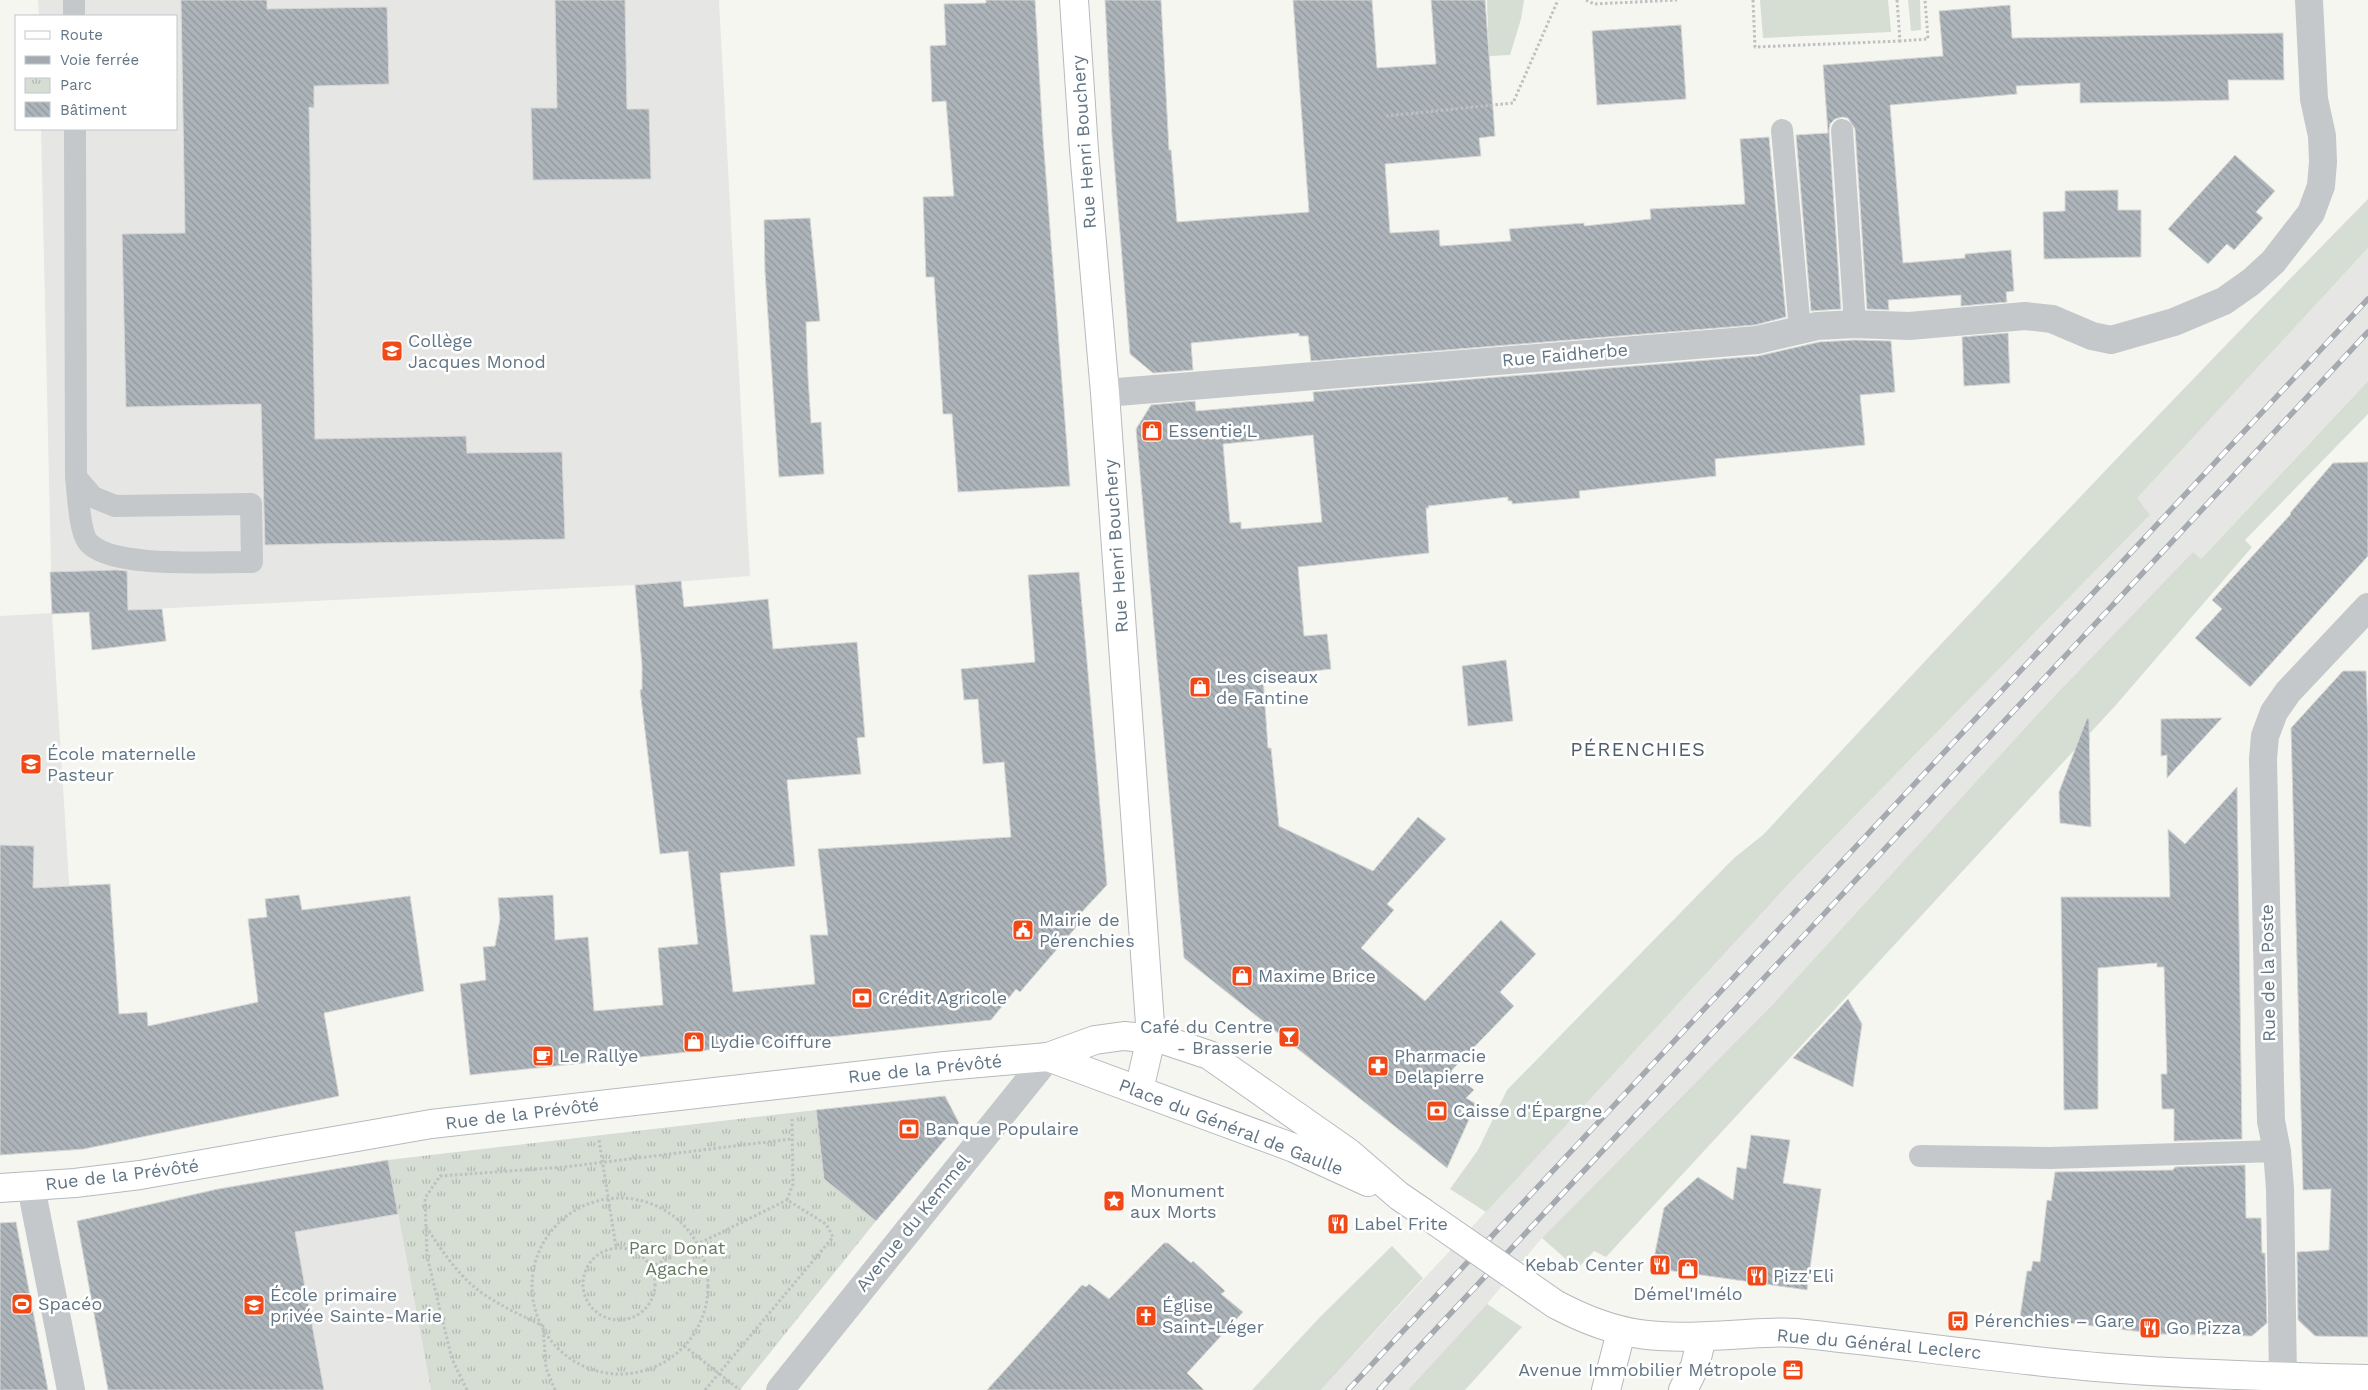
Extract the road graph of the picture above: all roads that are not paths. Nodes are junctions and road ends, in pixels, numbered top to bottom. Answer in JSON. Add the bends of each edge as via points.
{"nodes":[{"id":1,"x":74,"y":0,"type":"edge"},
{"id":2,"x":1074,"y":0,"type":"edge"},
{"id":3,"x":2309,"y":0,"type":"edge"},
{"id":4,"x":74,"y":15,"type":"edge"},
{"id":5,"x":75,"y":130,"type":"edge"},
{"id":6,"x":1782,"y":130,"type":"dead end"},
{"id":7,"x":1842,"y":130,"type":"dead end"},
{"id":8,"x":1855,"y":324,"type":"junction"},
{"id":9,"x":1800,"y":330,"type":"junction"},
{"id":10,"x":1104,"y":393,"type":"junction"},
{"id":11,"x":76,"y":477,"type":"junction"},
{"id":12,"x":2368,"y":608,"type":"edge"},
{"id":13,"x":1151,"y":1038,"type":"junction"},
{"id":14,"x":1048,"y":1057,"type":"junction"},
{"id":15,"x":1139,"y":1090,"type":"junction"},
{"id":16,"x":2277,"y":1151,"type":"junction"},
{"id":17,"x":1920,"y":1156,"type":"dead end"},
{"id":18,"x":31,"y":1186,"type":"junction"},
{"id":19,"x":0,"y":1188,"type":"edge"},
{"id":20,"x":1399,"y":1196,"type":"junction"},
{"id":21,"x":1622,"y":1332,"type":"junction"},
{"id":22,"x":1702,"y":1337,"type":"junction"},
{"id":23,"x":2283,"y":1376,"type":"junction"},
{"id":24,"x":2368,"y":1379,"type":"edge"},
{"id":25,"x":2241,"y":1383,"type":"edge"},
{"id":26,"x":70,"y":1390,"type":"edge"},
{"id":27,"x":780,"y":1390,"type":"edge"},
{"id":28,"x":1606,"y":1390,"type":"edge"},
{"id":29,"x":1683,"y":1390,"type":"edge"}],
"edges":[{"from":1,"to":4,"type":"lane"},
{"from":2,"to":10,"type":"main road","name":"Rue Henri Bouchery"},
{"from":3,"to":8,"type":"street","name":"Rue Faidherbe","via":[[2314,99],[2322,136],[2321,186],[2311,213],[2273,262],[2251,282],[2201,312],[2121,338],[2101,339],[2052,319],[2025,316],[1909,326]]},
{"from":5,"to":11,"type":"lane"},
{"from":6,"to":9,"type":"lane"},
{"from":7,"to":8,"type":"lane"},
{"from":8,"to":9,"type":"street","name":"Rue Faidherbe"},
{"from":9,"to":10,"type":"street","name":"Rue Faidherbe","via":[[1757,340]]},
{"from":10,"to":13,"type":"main road","name":"Rue Henri Bouchery"},
{"from":11,"to":11,"type":"lane","via":[[80,518],[88,544],[107,555],[140,561],[252,562],[251,504],[116,506],[92,497]]},
{"from":12,"to":16,"type":"street","name":"Rue de la Poste","via":[[2288,692],[2274,712],[2265,736],[2271,1121]]},
{"from":13,"to":14,"type":"main road","name":"Place du Général de Gaulle","via":[[1124,1036],[1095,1040]]},
{"from":13,"to":15,"type":"main road","name":"Rue Henri Bouchery"},
{"from":13,"to":20,"type":"main road","name":"Place du Général de Gaulle","via":[[1184,1045],[1209,1055],[1349,1153]]},
{"from":14,"to":15,"type":"main road","name":"Place du Général de Gaulle"},
{"from":14,"to":18,"type":"main road","name":"Rue de la Prévôté","via":[[431,1124],[140,1175]]},
{"from":14,"to":27,"type":"street","name":"Avenue du Kemmel"},
{"from":15,"to":20,"type":"main road","name":"Place du Général de Gaulle","via":[[1294,1148]]},
{"from":16,"to":17,"type":"lane","via":[[2050,1158]]},
{"from":16,"to":23,"type":"street","name":"Rue de la Poste"},
{"from":18,"to":19,"type":"main road","name":"Rue de la Prévôté"},
{"from":18,"to":26,"type":"street"},
{"from":20,"to":21,"type":"main road","name":"Rue du Général Leclerc","bridge":true,"via":[[1555,1304],[1584,1319]]},
{"from":21,"to":22,"type":"main road","name":"Rue du Général Leclerc"},
{"from":21,"to":28,"type":"main road"},
{"from":22,"to":25,"type":"main road","name":"Rue du Général Leclerc","via":[[1795,1333]]},
{"from":22,"to":29,"type":"main road","via":[[1695,1366]]},
{"from":23,"to":24,"type":"main road","name":"Rue du Général Leclerc"},
{"from":23,"to":25,"type":"main road","name":"Rue du Général Leclerc"}]}
